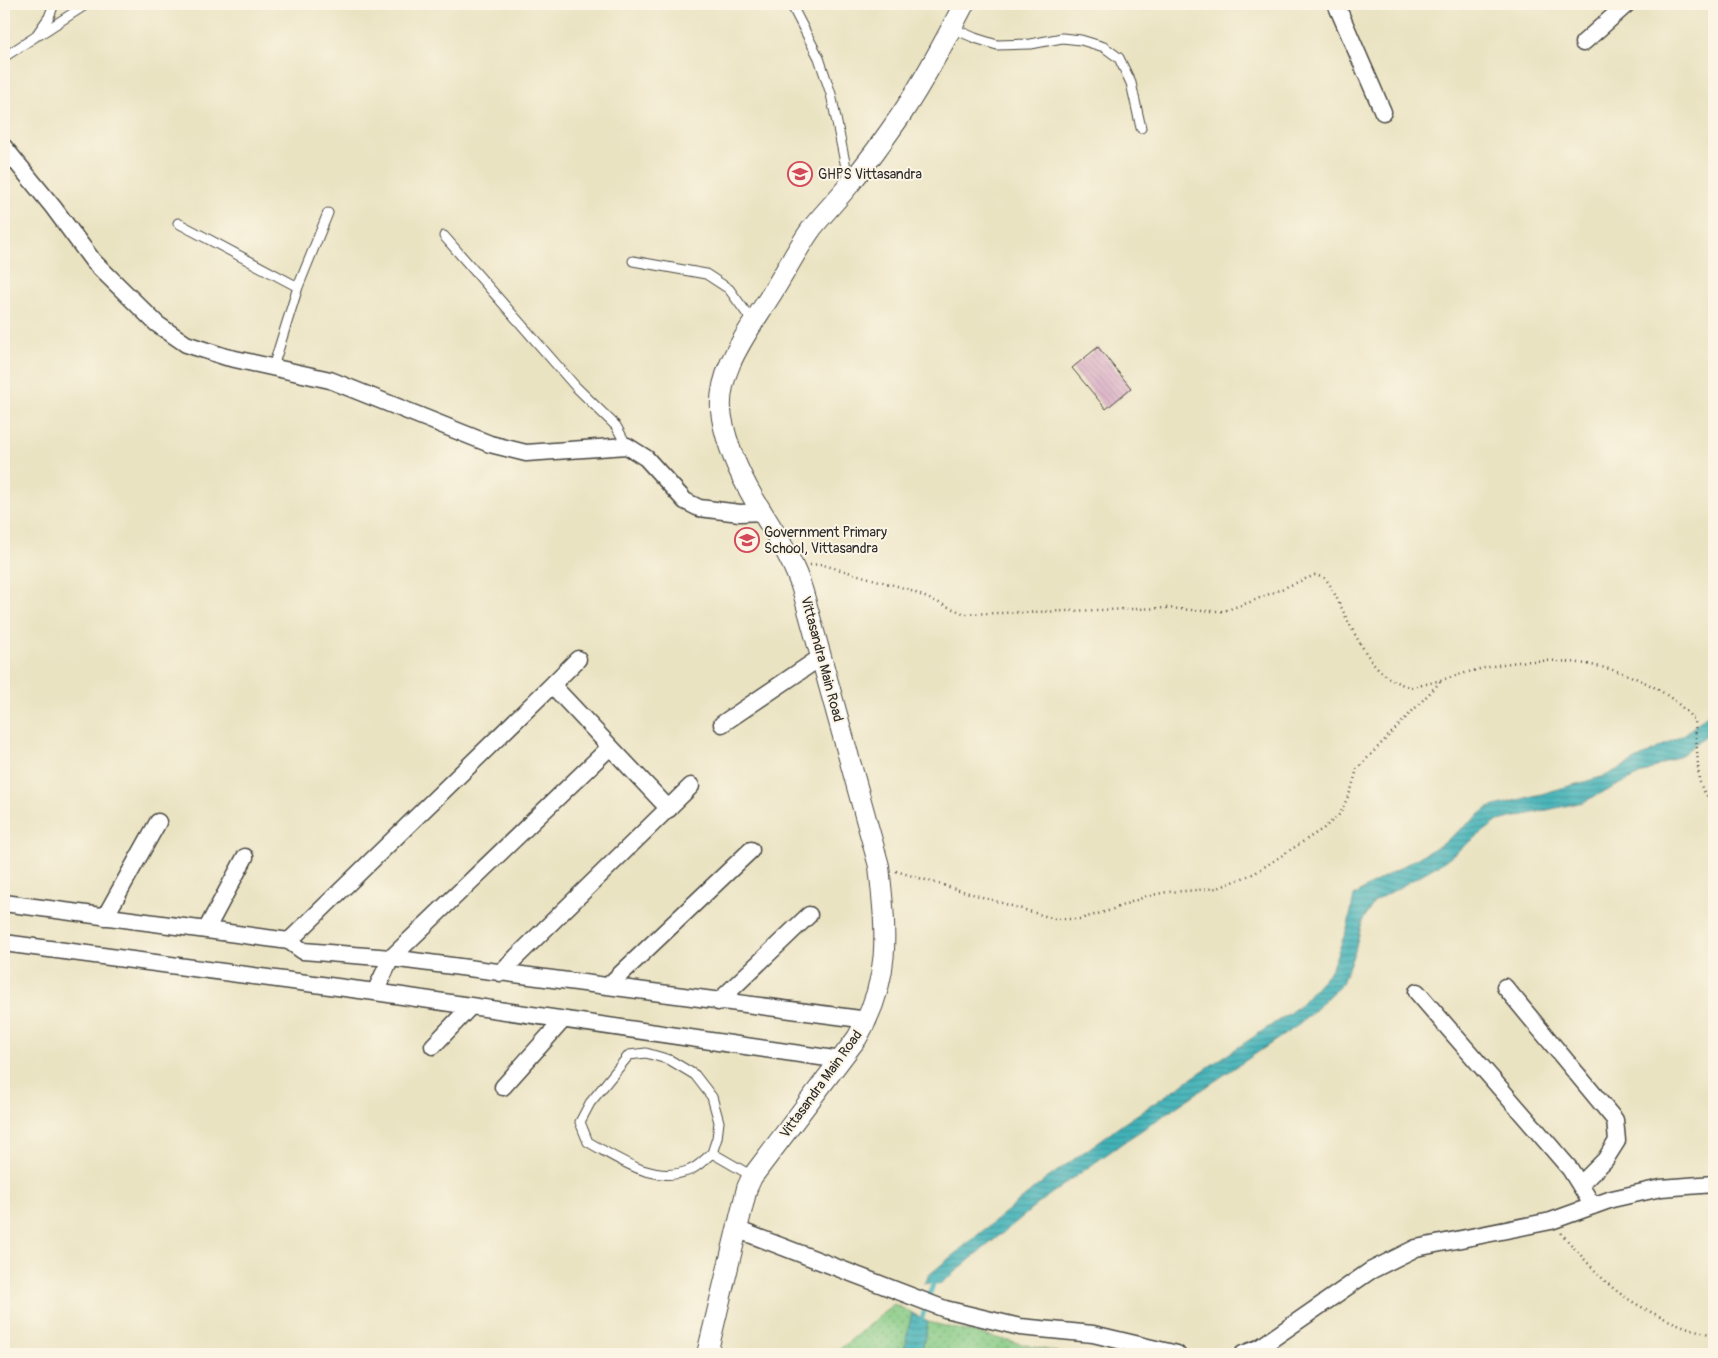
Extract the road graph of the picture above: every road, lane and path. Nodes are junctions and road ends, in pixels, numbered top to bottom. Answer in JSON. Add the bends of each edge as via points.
{"nodes":[{"id":1,"x":54,"y":4,"type":"edge"},
{"id":2,"x":87,"y":4,"type":"edge"},
{"id":3,"x":791,"y":4,"type":"edge"},
{"id":4,"x":964,"y":4,"type":"edge"},
{"id":5,"x":1336,"y":4,"type":"edge"},
{"id":6,"x":1627,"y":4,"type":"edge"},
{"id":7,"x":952,"y":28,"type":"junction"},
{"id":8,"x":35,"y":38,"type":"junction"},
{"id":9,"x":1583,"y":43,"type":"dead end"},
{"id":10,"x":4,"y":57,"type":"edge"},
{"id":11,"x":1383,"y":112,"type":"dead end"},
{"id":12,"x":1141,"y":128,"type":"dead end"},
{"id":13,"x":4,"y":147,"type":"edge"},
{"id":14,"x":849,"y":185,"type":"junction"},
{"id":15,"x":328,"y":214,"type":"dead end"},
{"id":16,"x":178,"y":223,"type":"dead end"},
{"id":17,"x":444,"y":236,"type":"dead end"},
{"id":18,"x":633,"y":261,"type":"dead end"},
{"id":19,"x":298,"y":287,"type":"junction"},
{"id":20,"x":753,"y":323,"type":"junction"},
{"id":21,"x":273,"y":367,"type":"junction"},
{"id":22,"x":627,"y":446,"type":"junction"},
{"id":23,"x":762,"y":512,"type":"junction"},
{"id":24,"x":794,"y":566,"type":"junction"},
{"id":25,"x":821,"y":657,"type":"junction"},
{"id":26,"x":578,"y":659,"type":"dead end"},
{"id":27,"x":1442,"y":680,"type":"junction"},
{"id":28,"x":552,"y":685,"type":"junction"},
{"id":29,"x":722,"y":724,"type":"dead end"},
{"id":30,"x":610,"y":747,"type":"junction"},
{"id":31,"x":691,"y":786,"type":"dead end"},
{"id":32,"x":1714,"y":806,"type":"edge"},
{"id":33,"x":669,"y":808,"type":"junction"},
{"id":34,"x":158,"y":822,"type":"dead end"},
{"id":35,"x":751,"y":850,"type":"dead end"},
{"id":36,"x":245,"y":857,"type":"dead end"},
{"id":37,"x":879,"y":866,"type":"junction"},
{"id":38,"x":4,"y":903,"type":"edge"},
{"id":39,"x":809,"y":915,"type":"dead end"},
{"id":40,"x":105,"y":917,"type":"junction"},
{"id":41,"x":206,"y":930,"type":"junction"},
{"id":42,"x":289,"y":941,"type":"junction"},
{"id":43,"x":4,"y":943,"type":"edge"},
{"id":44,"x":391,"y":958,"type":"junction"},
{"id":45,"x":500,"y":973,"type":"junction"},
{"id":46,"x":609,"y":985,"type":"junction"},
{"id":47,"x":1505,"y":987,"type":"dead end"},
{"id":48,"x":375,"y":992,"type":"junction"},
{"id":49,"x":1417,"y":992,"type":"dead end"},
{"id":50,"x":718,"y":1002,"type":"junction"},
{"id":51,"x":471,"y":1006,"type":"junction"},
{"id":52,"x":563,"y":1020,"type":"junction"},
{"id":53,"x":868,"y":1020,"type":"junction"},
{"id":54,"x":433,"y":1046,"type":"dead end"},
{"id":55,"x":840,"y":1060,"type":"junction"},
{"id":56,"x":503,"y":1087,"type":"dead end"},
{"id":57,"x":712,"y":1153,"type":"junction"},
{"id":58,"x":752,"y":1176,"type":"junction"},
{"id":59,"x":1714,"y":1184,"type":"edge"},
{"id":60,"x":1580,"y":1185,"type":"junction"},
{"id":61,"x":1593,"y":1206,"type":"junction"},
{"id":62,"x":1551,"y":1222,"type":"junction"},
{"id":63,"x":736,"y":1229,"type":"junction"},
{"id":64,"x":1714,"y":1336,"type":"edge"},
{"id":65,"x":707,"y":1354,"type":"edge"},
{"id":66,"x":1177,"y":1354,"type":"edge"},
{"id":67,"x":1243,"y":1354,"type":"edge"}],
"edges":[{"from":1,"to":8,"type":"lane"},
{"from":2,"to":8,"type":"lane"},
{"from":3,"to":14,"type":"lane","via":[[819,58],[831,94]]},
{"from":4,"to":7,"type":"street","name":"Vittasandra Main Road"},
{"from":5,"to":11,"type":"street"},
{"from":6,"to":9,"type":"street"},
{"from":7,"to":12,"type":"lane","via":[[997,45],[1032,44],[1062,38],[1104,47],[1119,58],[1131,83]]},
{"from":7,"to":14,"type":"street","name":"Vittasandra Main Road","via":[[925,78]]},
{"from":8,"to":10,"type":"lane"},
{"from":13,"to":21,"type":"street","via":[[93,261],[157,324],[186,344]]},
{"from":14,"to":20,"type":"street","name":"Vittasandra Main Road","via":[[812,229]]},
{"from":15,"to":19,"type":"lane"},
{"from":16,"to":19,"type":"lane"},
{"from":17,"to":22,"type":"lane","via":[[576,387],[616,426]]},
{"from":18,"to":20,"type":"lane","via":[[706,274],[729,289]]},
{"from":19,"to":21,"type":"lane"},
{"from":20,"to":23,"type":"street","name":"Vittasandra Main Road","via":[[730,366],[721,403],[732,450]]},
{"from":21,"to":22,"type":"street","via":[[330,380],[490,444],[526,452]]},
{"from":22,"to":23,"type":"street","via":[[646,458],[685,502],[699,508]]},
{"from":23,"to":24,"type":"street","name":"Vittasandra Main Road"},
{"from":24,"to":25,"type":"street","name":"Vittasandra Main Road"},
{"from":24,"to":27,"type":"path","via":[[820,564],[904,588],[965,614],[1150,608],[1224,611],[1315,575],[1325,578],[1330,585],[1371,662],[1383,674],[1411,687]]},
{"from":25,"to":29,"type":"street"},
{"from":25,"to":37,"type":"street","name":"Vittasandra Main Road"},
{"from":26,"to":28,"type":"street"},
{"from":27,"to":32,"type":"path","via":[[1488,667],[1547,659],[1603,667],[1630,676],[1670,697],[1694,721],[1699,780]]},
{"from":27,"to":37,"type":"path","via":[[1357,769],[1352,790],[1340,814],[1255,873],[1218,888],[1167,892],[1080,919],[1055,919]]},
{"from":28,"to":30,"type":"street"},
{"from":28,"to":42,"type":"street"},
{"from":30,"to":33,"type":"street"},
{"from":30,"to":44,"type":"street"},
{"from":31,"to":33,"type":"street"},
{"from":33,"to":45,"type":"street"},
{"from":34,"to":40,"type":"street"},
{"from":35,"to":46,"type":"street"},
{"from":36,"to":41,"type":"street"},
{"from":37,"to":53,"type":"street","name":"Vittasandra Main Road","via":[[885,950],[879,987]]},
{"from":38,"to":40,"type":"street"},
{"from":39,"to":50,"type":"street"},
{"from":40,"to":41,"type":"street"},
{"from":41,"to":42,"type":"street"},
{"from":42,"to":44,"type":"street","via":[[303,951]]},
{"from":43,"to":48,"type":"street"},
{"from":44,"to":45,"type":"street"},
{"from":44,"to":48,"type":"street"},
{"from":45,"to":46,"type":"street"},
{"from":46,"to":50,"type":"street"},
{"from":47,"to":60,"type":"street","via":[[1615,1120],[1617,1141],[1606,1160]]},
{"from":48,"to":51,"type":"street"},
{"from":49,"to":60,"type":"street","via":[[1570,1169]]},
{"from":50,"to":53,"type":"street"},
{"from":51,"to":52,"type":"street"},
{"from":51,"to":54,"type":"street"},
{"from":52,"to":55,"type":"street"},
{"from":52,"to":56,"type":"street"},
{"from":53,"to":55,"type":"street","name":"Vittasandra Main Road"},
{"from":55,"to":58,"type":"street","name":"Vittasandra Main Road"},
{"from":57,"to":57,"type":"lane","via":[[692,1170],[669,1176],[640,1170],[588,1142],[580,1122],[590,1103],[629,1055],[646,1052],[670,1060],[695,1075],[712,1096],[719,1122],[718,1138]]},
{"from":57,"to":58,"type":"lane"},
{"from":58,"to":63,"type":"street","name":"Vittasandra Main Road"},
{"from":59,"to":61,"type":"street","via":[[1661,1188]]},
{"from":60,"to":61,"type":"street"},
{"from":61,"to":62,"type":"street"},
{"from":62,"to":64,"type":"path","via":[[1606,1282],[1630,1300],[1688,1329]]},
{"from":62,"to":67,"type":"street","via":[[1416,1248],[1370,1271],[1259,1348]]},
{"from":63,"to":65,"type":"street","name":"Vittasandra Main Road"},
{"from":63,"to":66,"type":"street","via":[[946,1309],[1020,1327],[1093,1334]]}]}
